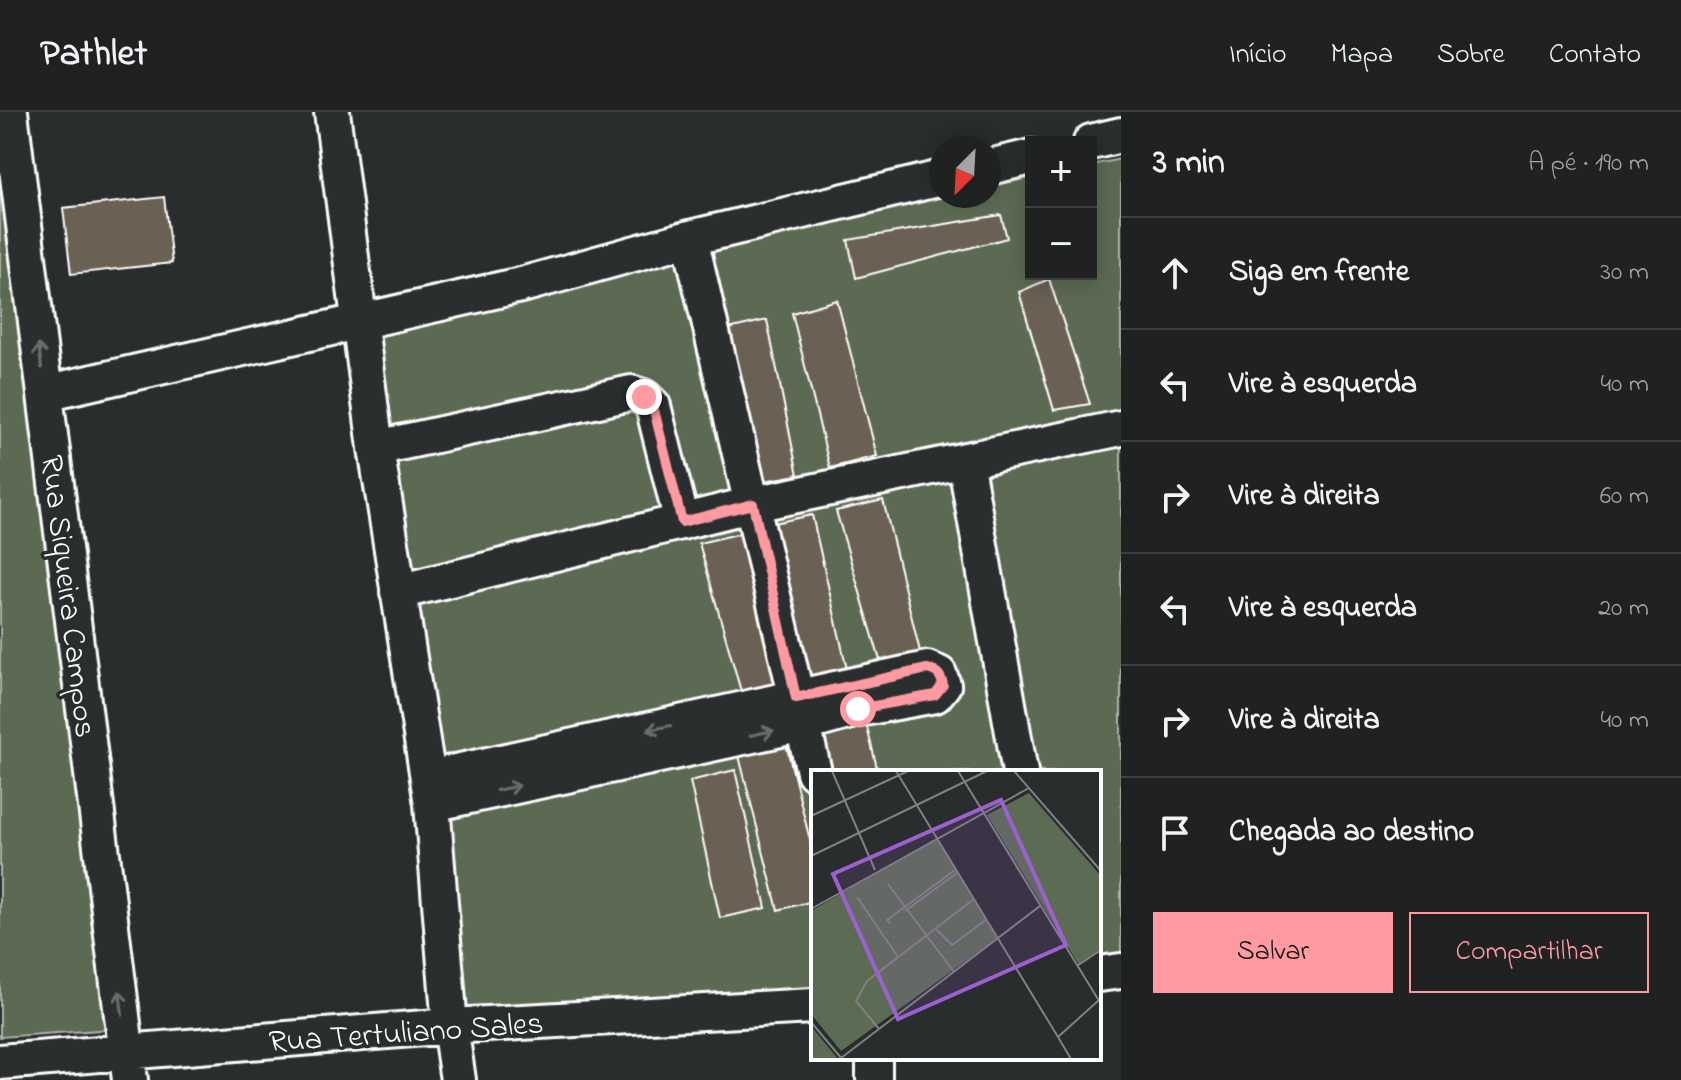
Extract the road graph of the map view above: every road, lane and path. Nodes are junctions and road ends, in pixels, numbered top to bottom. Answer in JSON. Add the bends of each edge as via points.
{"nodes":[{"id":1,"x":10,"y":112,"type":"edge"},
{"id":2,"x":332,"y":112,"type":"edge"},
{"id":3,"x":1121,"y":135,"type":"edge"},
{"id":4,"x":1097,"y":141,"type":"edge"},
{"id":5,"x":1025,"y":158,"type":"edge"},
{"id":6,"x":1001,"y":164,"type":"edge"},
{"id":7,"x":929,"y":181,"type":"edge"},
{"id":8,"x":690,"y":238,"type":"junction"},
{"id":9,"x":361,"y":321,"type":"junction"},
{"id":10,"x":45,"y":393,"type":"junction"},
{"id":11,"x":1121,"y":428,"type":"edge"},
{"id":12,"x":376,"y":448,"type":"junction"},
{"id":13,"x":965,"y":460,"type":"junction"},
{"id":14,"x":753,"y":504,"type":"junction"},
{"id":15,"x":682,"y":522,"type":"junction"},
{"id":16,"x":398,"y":592,"type":"junction"},
{"id":17,"x":800,"y":711,"type":"junction"},
{"id":18,"x":814,"y":770,"type":"edge"},
{"id":19,"x":1020,"y":770,"type":"edge"},
{"id":20,"x":430,"y":791,"type":"junction"},
{"id":21,"x":1121,"y":971,"type":"edge"},
{"id":22,"x":1101,"y":974,"type":"edge"},
{"id":23,"x":811,"y":1006,"type":"edge"},
{"id":24,"x":450,"y":1026,"type":"junction"},
{"id":25,"x":0,"y":1062,"type":"edge"},
{"id":26,"x":129,"y":1067,"type":"edge"},
{"id":27,"x":458,"y":1080,"type":"edge"}],
"edges":[{"from":10,"to":1,"type":"street","name":"Rua Siqueira Campos","one_way":true},
{"from":2,"to":9,"type":"street"},
{"from":3,"to":4,"type":"street"},
{"from":5,"to":6,"type":"street"},
{"from":7,"to":8,"type":"street"},
{"from":8,"to":9,"type":"street","via":[[525,284]]},
{"from":8,"to":14,"type":"street"},
{"from":9,"to":10,"type":"street"},
{"from":9,"to":12,"type":"street"},
{"from":26,"to":10,"type":"street","name":"Rua Siqueira Campos","one_way":true},
{"from":11,"to":13,"type":"street"},
{"from":12,"to":15,"type":"street","via":[[631,393],[653,406]]},
{"from":12,"to":16,"type":"street"},
{"from":13,"to":14,"type":"street"},
{"from":13,"to":19,"type":"street"},
{"from":14,"to":15,"type":"street"},
{"from":14,"to":17,"type":"street"},
{"from":15,"to":16,"type":"street"},
{"from":16,"to":20,"type":"street"},
{"from":17,"to":18,"type":"street"},
{"from":17,"to":20,"type":"street"},
{"from":20,"to":24,"type":"street"},
{"from":21,"to":22,"type":"street"},
{"from":23,"to":24,"type":"street","name":"Rua Tertuliano Sales"},
{"from":24,"to":26,"type":"street","name":"Rua Tertuliano Sales"},
{"from":24,"to":27,"type":"street"},
{"from":25,"to":26,"type":"street","name":"Rua Tertuliano Sales"}]}
